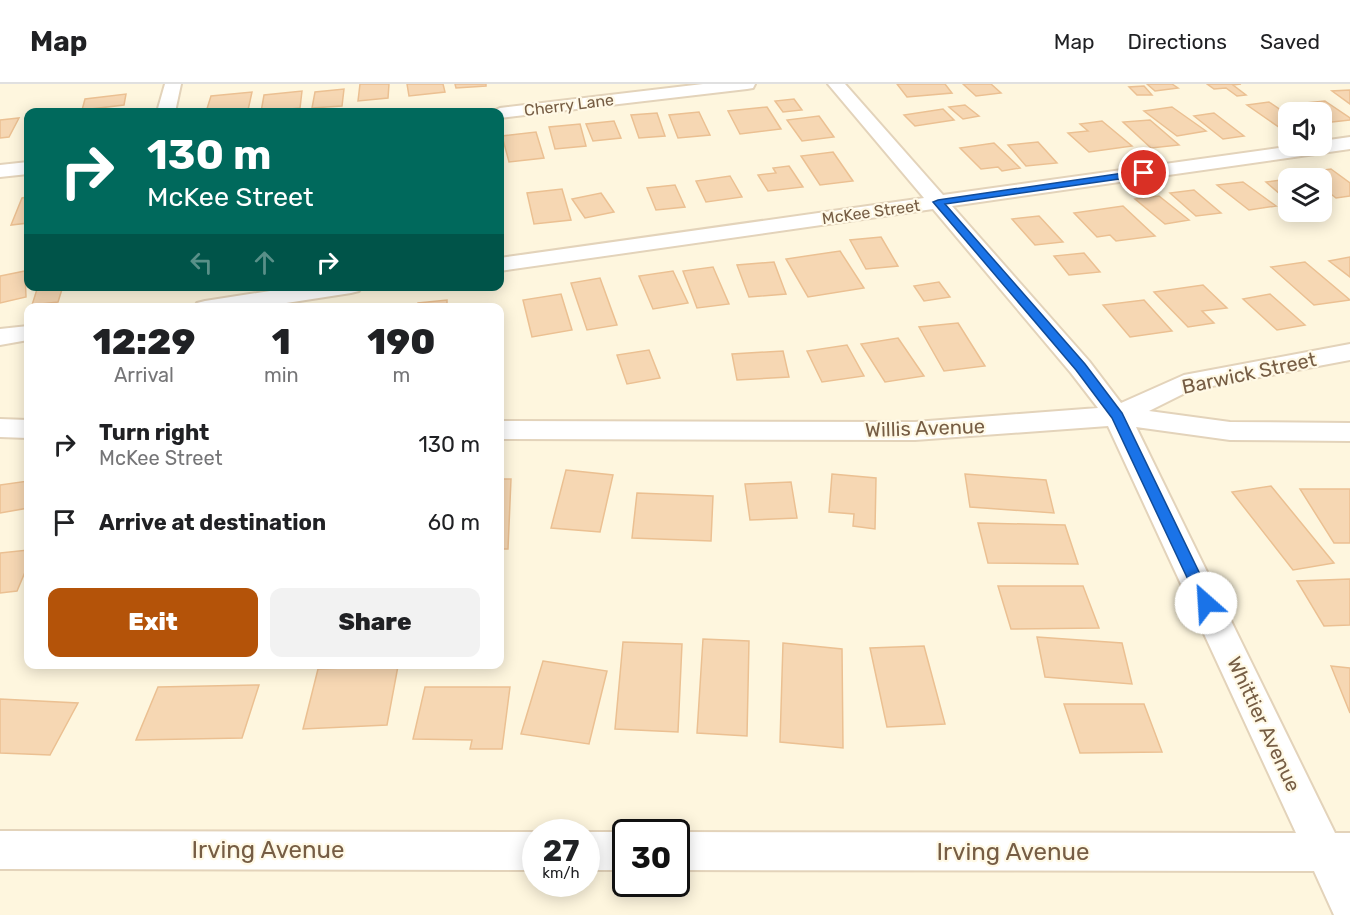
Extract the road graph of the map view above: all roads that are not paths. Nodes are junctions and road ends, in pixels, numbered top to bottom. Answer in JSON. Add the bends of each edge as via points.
{"nodes":[{"id":1,"x":173,"y":84,"type":"edge"},
{"id":2,"x":747,"y":84,"type":"edge"},
{"id":3,"x":836,"y":84,"type":"edge"},
{"id":4,"x":167,"y":108,"type":"edge"},
{"id":5,"x":504,"y":113,"type":"edge"},
{"id":6,"x":1350,"y":143,"type":"edge"},
{"id":7,"x":24,"y":168,"type":"edge"},
{"id":8,"x":0,"y":171,"type":"edge"},
{"id":9,"x":938,"y":202,"type":"junction"},
{"id":10,"x":504,"y":264,"type":"edge"},
{"id":11,"x":318,"y":291,"type":"edge"},
{"id":12,"x":238,"y":303,"type":"edge"},
{"id":13,"x":24,"y":334,"type":"edge"},
{"id":14,"x":0,"y":337,"type":"edge"},
{"id":15,"x":1350,"y":352,"type":"edge"},
{"id":16,"x":1117,"y":416,"type":"junction"},
{"id":17,"x":0,"y":428,"type":"edge"},
{"id":18,"x":24,"y":429,"type":"edge"},
{"id":19,"x":504,"y":430,"type":"edge"},
{"id":20,"x":1350,"y":432,"type":"edge"},
{"id":21,"x":0,"y":850,"type":"edge"},
{"id":22,"x":522,"y":851,"type":"edge"},
{"id":23,"x":690,"y":851,"type":"edge"},
{"id":24,"x":1338,"y":852,"type":"edge"},
{"id":25,"x":1350,"y":905,"type":"edge"}],
"edges":[{"from":1,"to":4,"type":"street"},
{"from":2,"to":5,"type":"street","name":"Cherry Lane"},
{"from":3,"to":9,"type":"street","name":"Whittier Avenue"},
{"from":6,"to":9,"type":"street","name":"McKee Street"},
{"from":7,"to":8,"type":"street"},
{"from":9,"to":10,"type":"street","name":"McKee Street"},
{"from":9,"to":16,"type":"street","name":"Whittier Avenue","via":[[1080,367]]},
{"from":11,"to":12,"type":"street"},
{"from":13,"to":14,"type":"street"},
{"from":15,"to":16,"type":"street","name":"Barwick Street","via":[[1184,383]]},
{"from":16,"to":19,"type":"street","name":"Willis Avenue","via":[[915,431]]},
{"from":16,"to":20,"type":"street","name":"Willis Avenue","via":[[1230,431]]},
{"from":16,"to":24,"type":"street","name":"Whittier Avenue"},
{"from":17,"to":18,"type":"street"},
{"from":21,"to":22,"type":"street","name":"Irving Avenue"},
{"from":23,"to":24,"type":"street","name":"Irving Avenue"},
{"from":24,"to":25,"type":"street","name":"Whittier Avenue"}]}
